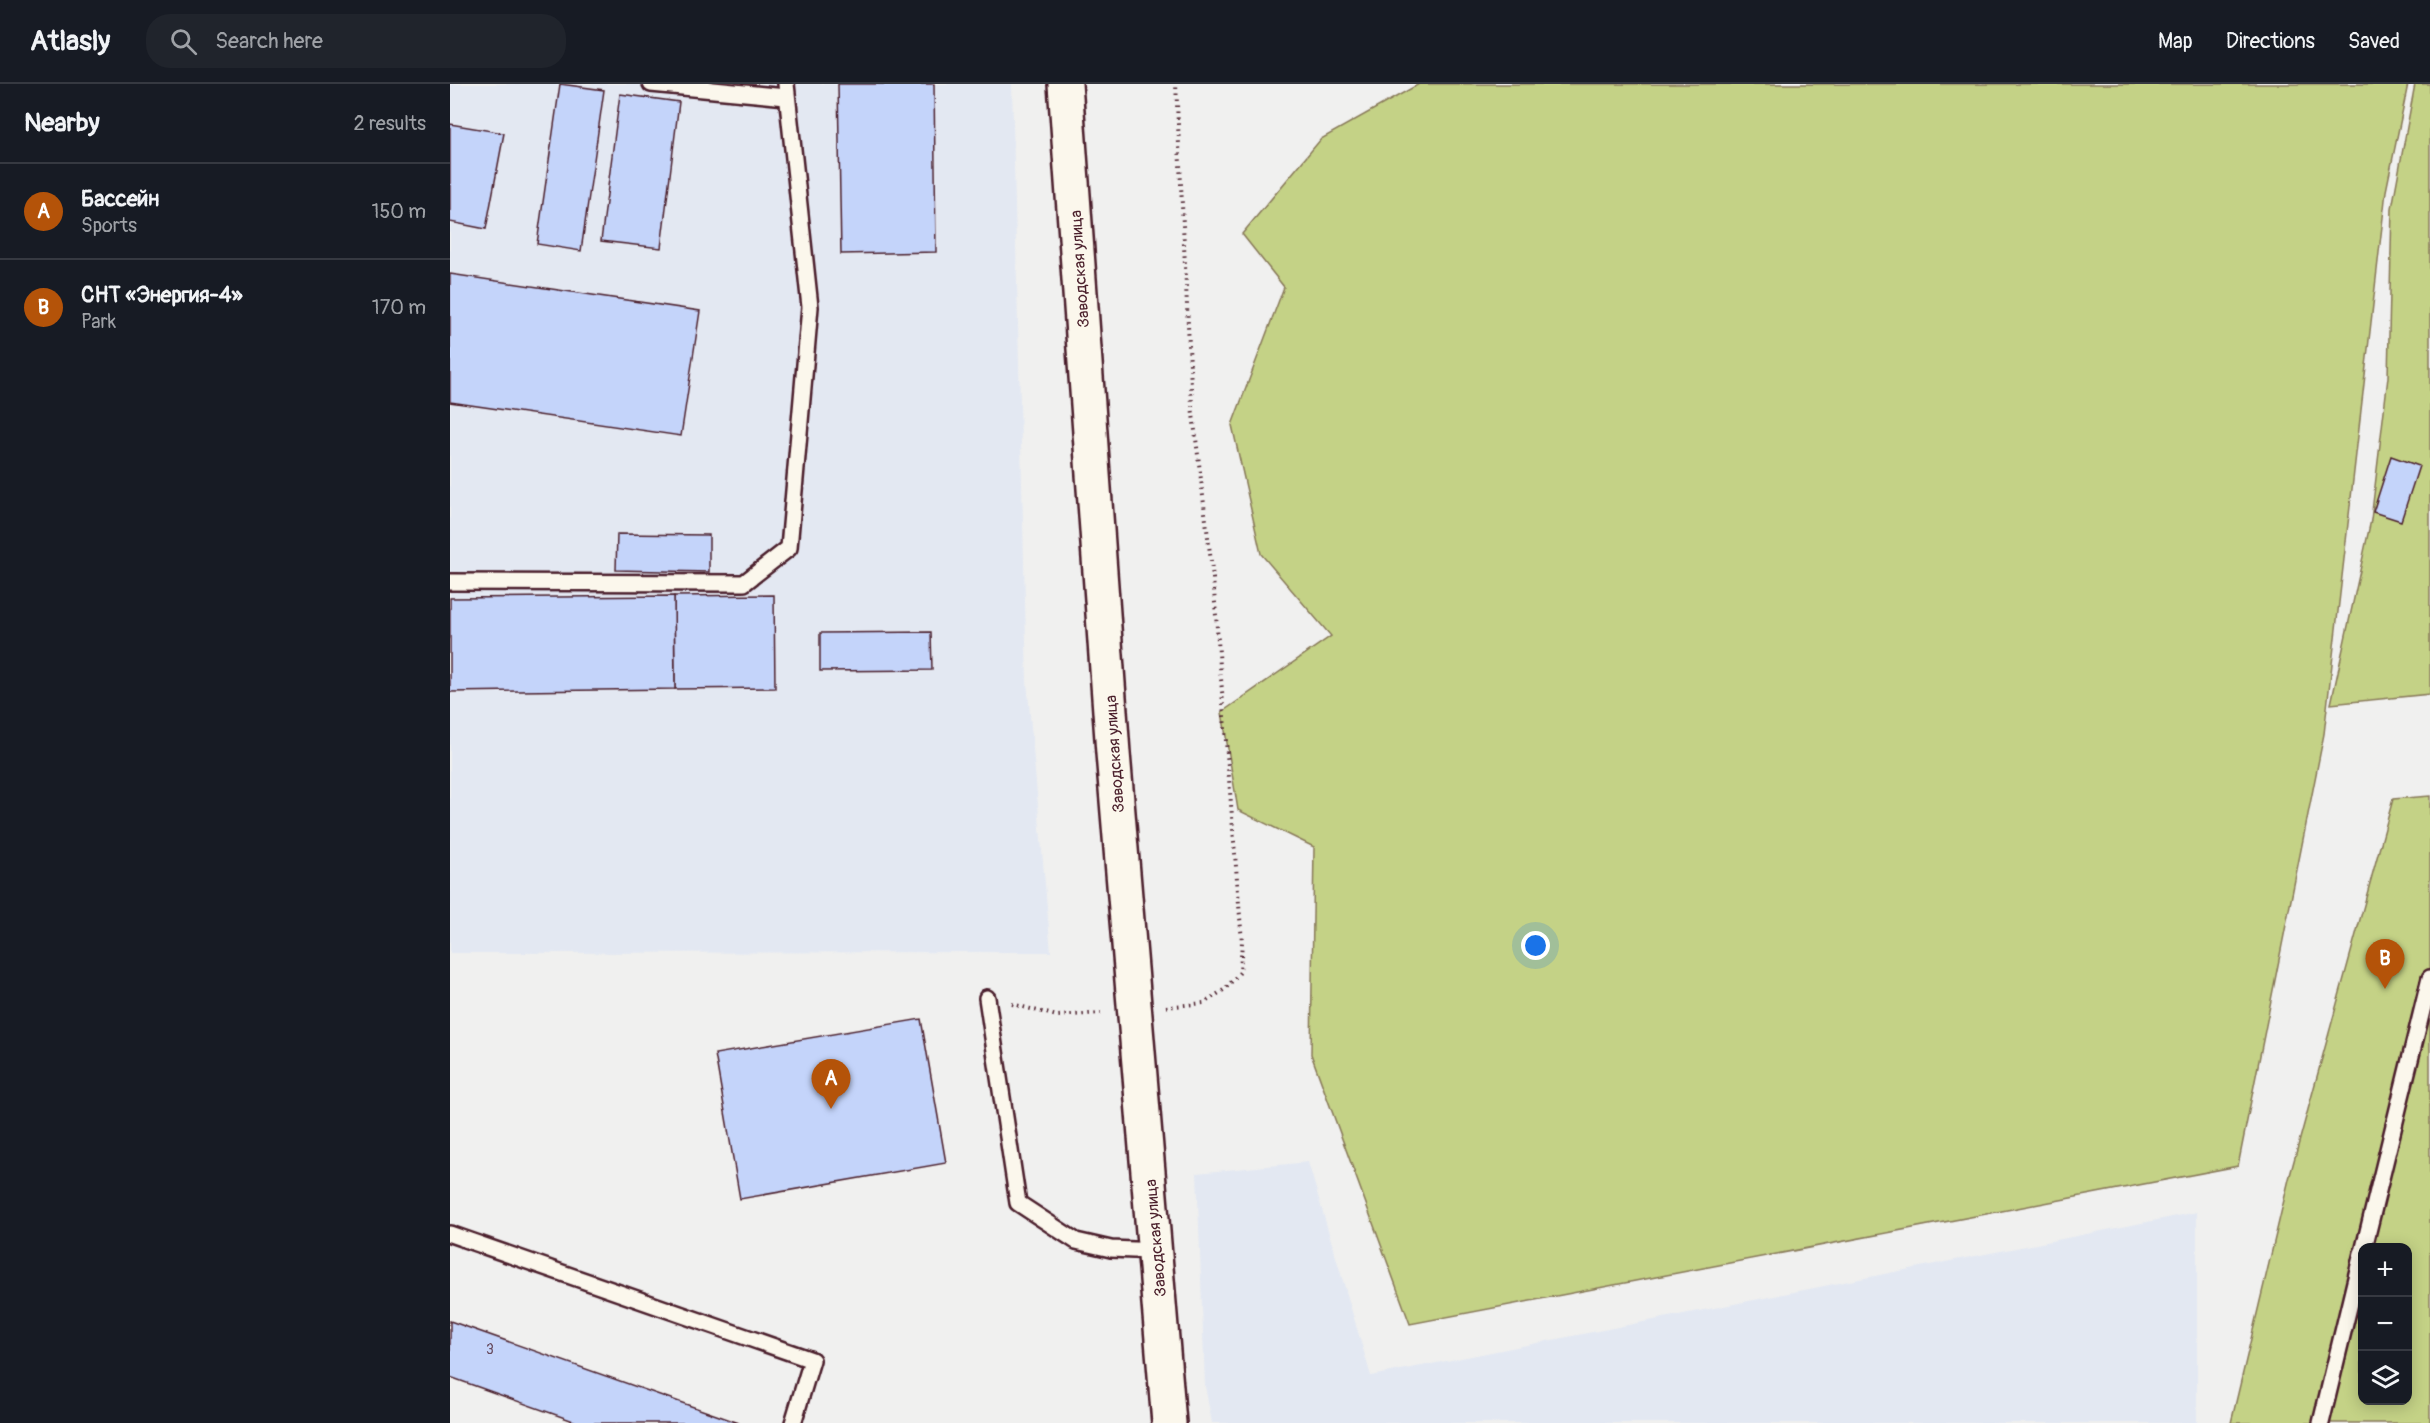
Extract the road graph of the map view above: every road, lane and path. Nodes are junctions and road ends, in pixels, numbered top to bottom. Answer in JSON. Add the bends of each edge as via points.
{"nodes":[{"id":1,"x":651,"y":84,"type":"edge"},
{"id":2,"x":1065,"y":84,"type":"edge"},
{"id":3,"x":1176,"y":84,"type":"edge"},
{"id":4,"x":786,"y":90,"type":"edge"},
{"id":5,"x":450,"y":582,"type":"edge"},
{"id":6,"x":2430,"y":978,"type":"edge"},
{"id":7,"x":987,"y":998,"type":"joint"},
{"id":8,"x":1135,"y":1010,"type":"junction"},
{"id":9,"x":450,"y":1234,"type":"edge"},
{"id":10,"x":2365,"y":1243,"type":"edge"},
{"id":11,"x":1156,"y":1251,"type":"junction"},
{"id":12,"x":2358,"y":1270,"type":"edge"},
{"id":13,"x":793,"y":1423,"type":"edge"},
{"id":14,"x":1168,"y":1423,"type":"edge"},
{"id":15,"x":2321,"y":1423,"type":"edge"}],
"edges":[{"from":1,"to":4,"type":"lane"},
{"from":2,"to":8,"type":"main road","name":"Заводская улица"},
{"from":3,"to":8,"type":"path","via":[[1192,406],[1213,578],[1242,942],[1240,972],[1225,989],[1204,1003]]},
{"from":4,"to":5,"type":"lane","via":[[810,307],[789,548],[744,583]]},
{"from":6,"to":10,"type":"lane"},
{"from":7,"to":8,"type":"path","via":[[1056,1016]]},
{"from":7,"to":11,"type":"lane","via":[[1018,1203],[1076,1241],[1111,1249]]},
{"from":8,"to":11,"type":"main road","name":"Заводская улица"},
{"from":9,"to":13,"type":"lane","via":[[812,1360]]},
{"from":11,"to":14,"type":"main road","name":"Заводская улица"},
{"from":12,"to":15,"type":"lane"}]}
